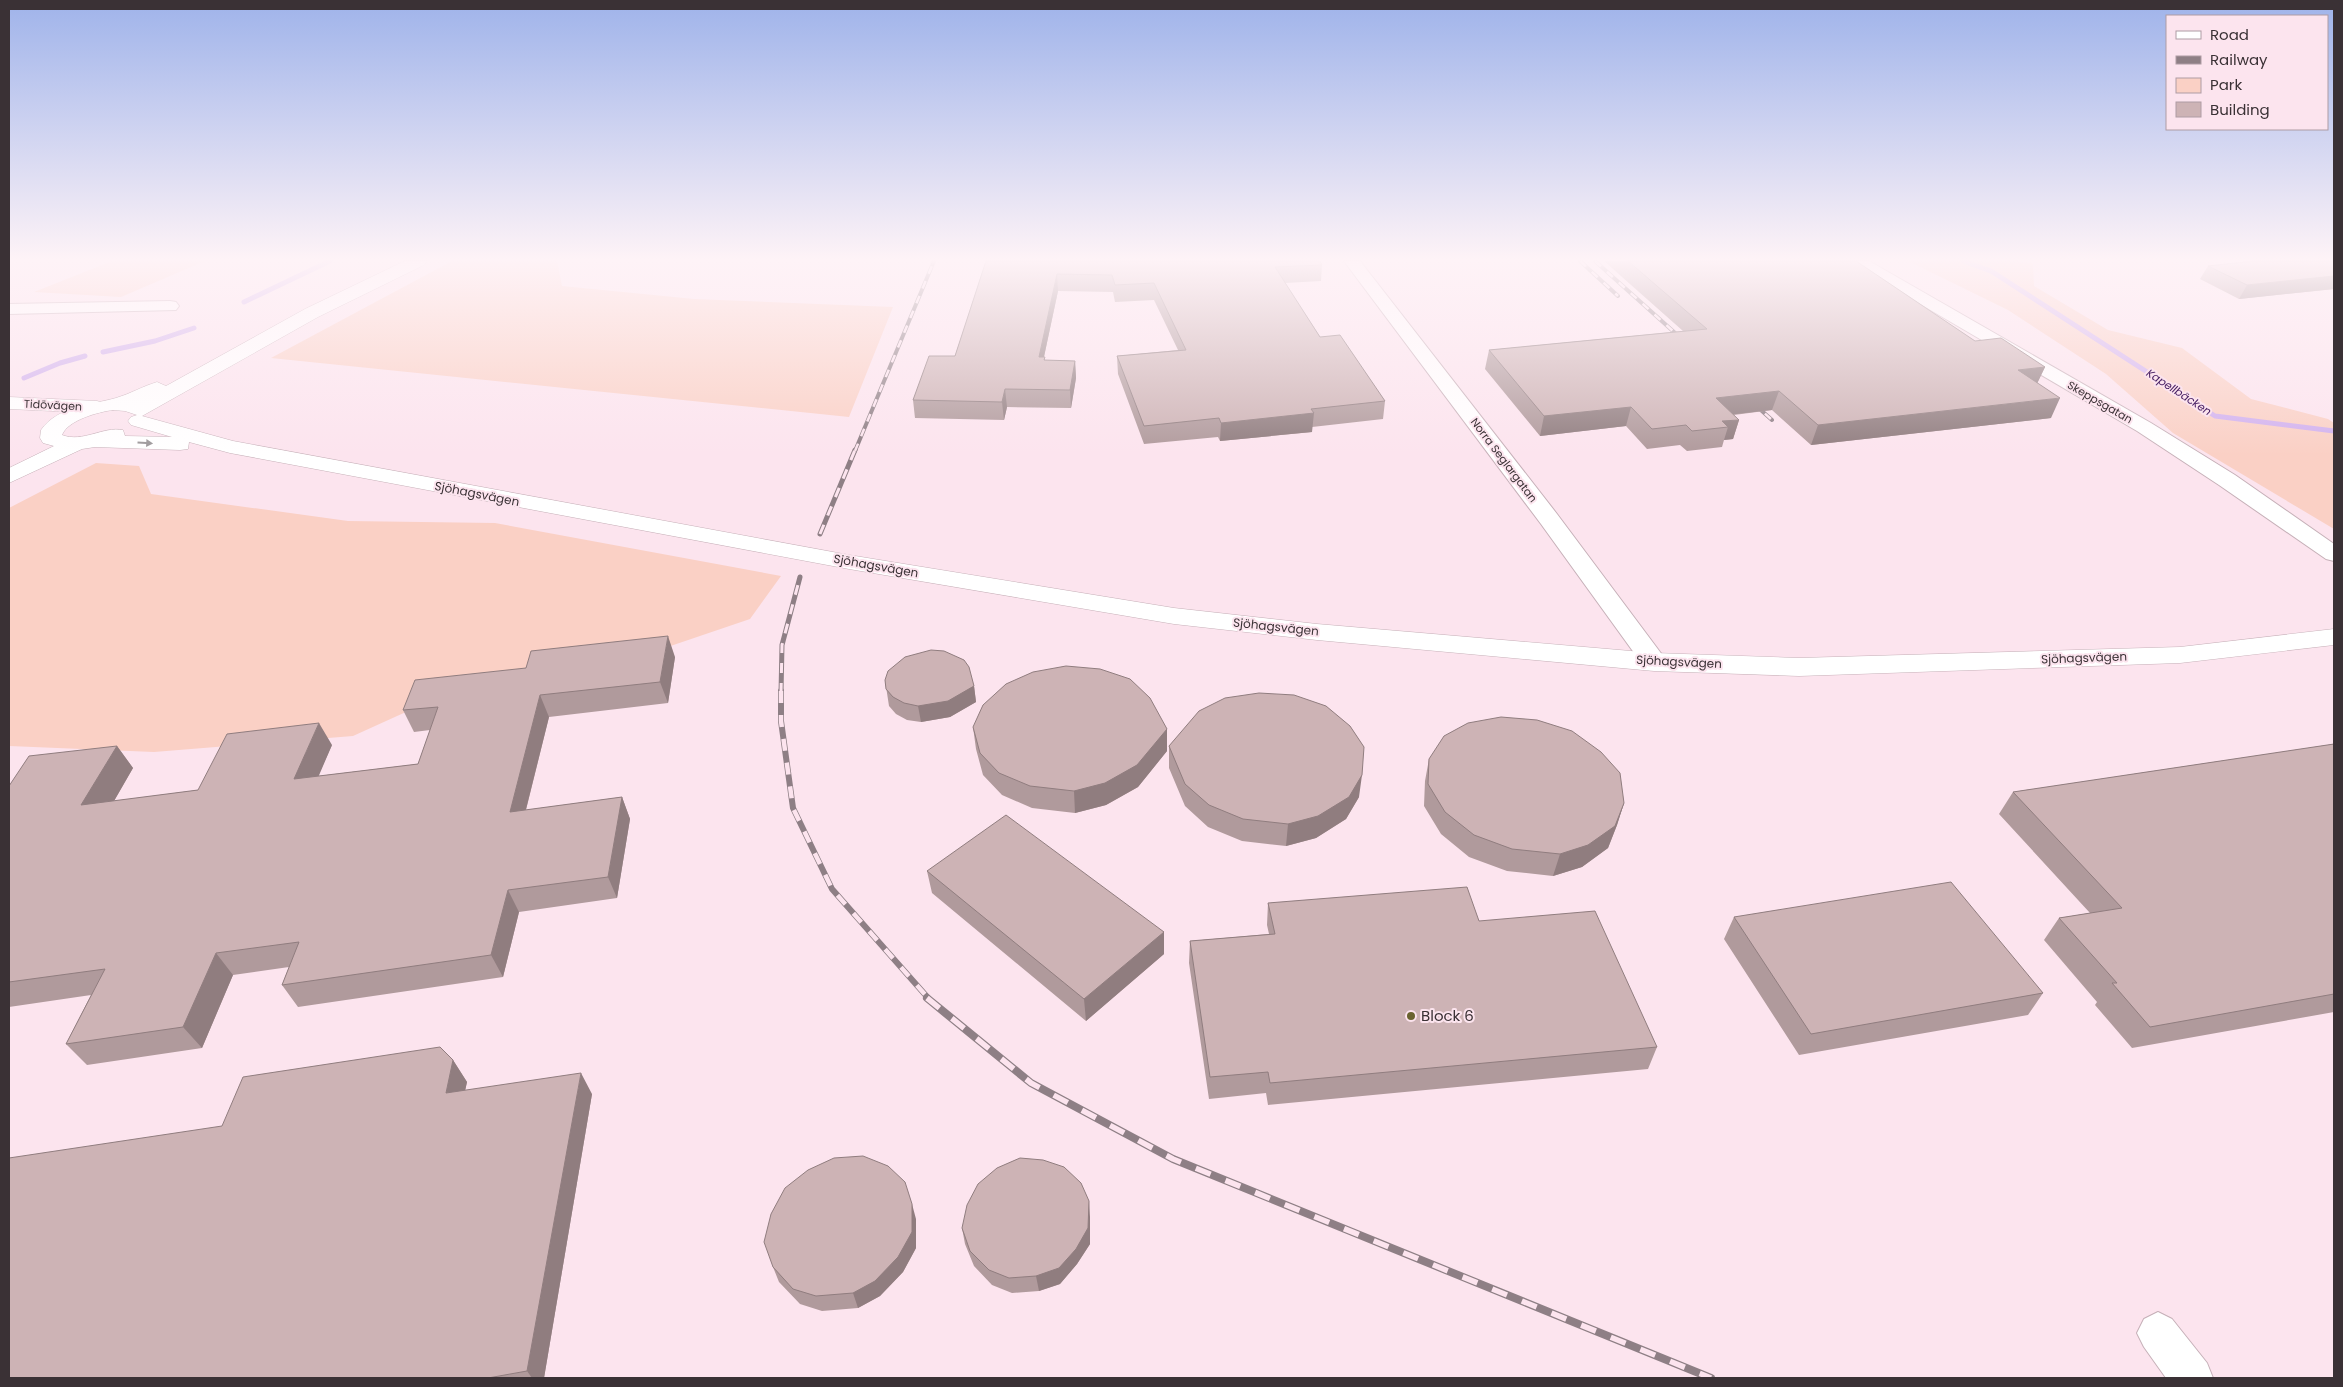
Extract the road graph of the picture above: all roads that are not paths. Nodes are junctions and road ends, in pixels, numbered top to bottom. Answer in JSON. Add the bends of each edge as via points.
{"nodes":[{"id":1,"x":288,"y":326,"type":"edge"},
{"id":2,"x":1401,"y":326,"type":"edge"},
{"id":3,"x":1970,"y":326,"type":"edge"},
{"id":4,"x":219,"y":362,"type":"junction"},
{"id":5,"x":9,"y":403,"type":"edge"},
{"id":6,"x":106,"y":406,"type":"junction"},
{"id":7,"x":9,"y":410,"type":"edge"},
{"id":8,"x":139,"y":416,"type":"junction"},
{"id":9,"x":51,"y":434,"type":"junction"},
{"id":10,"x":86,"y":442,"type":"junction"},
{"id":11,"x":230,"y":447,"type":"junction"},
{"id":12,"x":9,"y":468,"type":"edge"},
{"id":13,"x":9,"y":476,"type":"edge"},
{"id":14,"x":2334,"y":554,"type":"edge"},
{"id":15,"x":2334,"y":637,"type":"edge"},
{"id":16,"x":1654,"y":662,"type":"junction"},
{"id":17,"x":2158,"y":1333,"type":"dead end"},
{"id":18,"x":2192,"y":1378,"type":"edge"}],
"edges":[{"from":1,"to":4,"type":"main road"},
{"from":2,"to":16,"type":"street","name":"Norra Seglargatan"},
{"from":3,"to":14,"type":"street","name":"Skeppsgatan","via":[[2144,427]]},
{"from":4,"to":6,"type":"main road"},
{"from":4,"to":8,"type":"main road"},
{"from":5,"to":6,"type":"main road","name":"Tidövägen"},
{"from":6,"to":8,"type":"main road","name":"Tidövägen","via":[[132,406]]},
{"from":6,"to":9,"type":"main road","via":[[69,417]]},
{"from":7,"to":9,"type":"main road","name":"Tidövägen"},
{"from":8,"to":10,"type":"main road","via":[[117,434]]},
{"from":8,"to":11,"type":"main road","name":"Sjöhagsvägen"},
{"from":9,"to":10,"type":"main road","name":"Tidövägen","via":[[60,442]]},
{"from":9,"to":12,"type":"main road"},
{"from":10,"to":11,"type":"main road","name":"Sjöhagsvägen","one_way":true},
{"from":10,"to":13,"type":"main road"},
{"from":11,"to":16,"type":"main road","name":"Sjöhagsvägen","via":[[849,562],[1174,616]]},
{"from":15,"to":16,"type":"main road","name":"Sjöhagsvägen","via":[[2161,655],[1799,667]]},
{"from":17,"to":18,"type":"street"}]}
